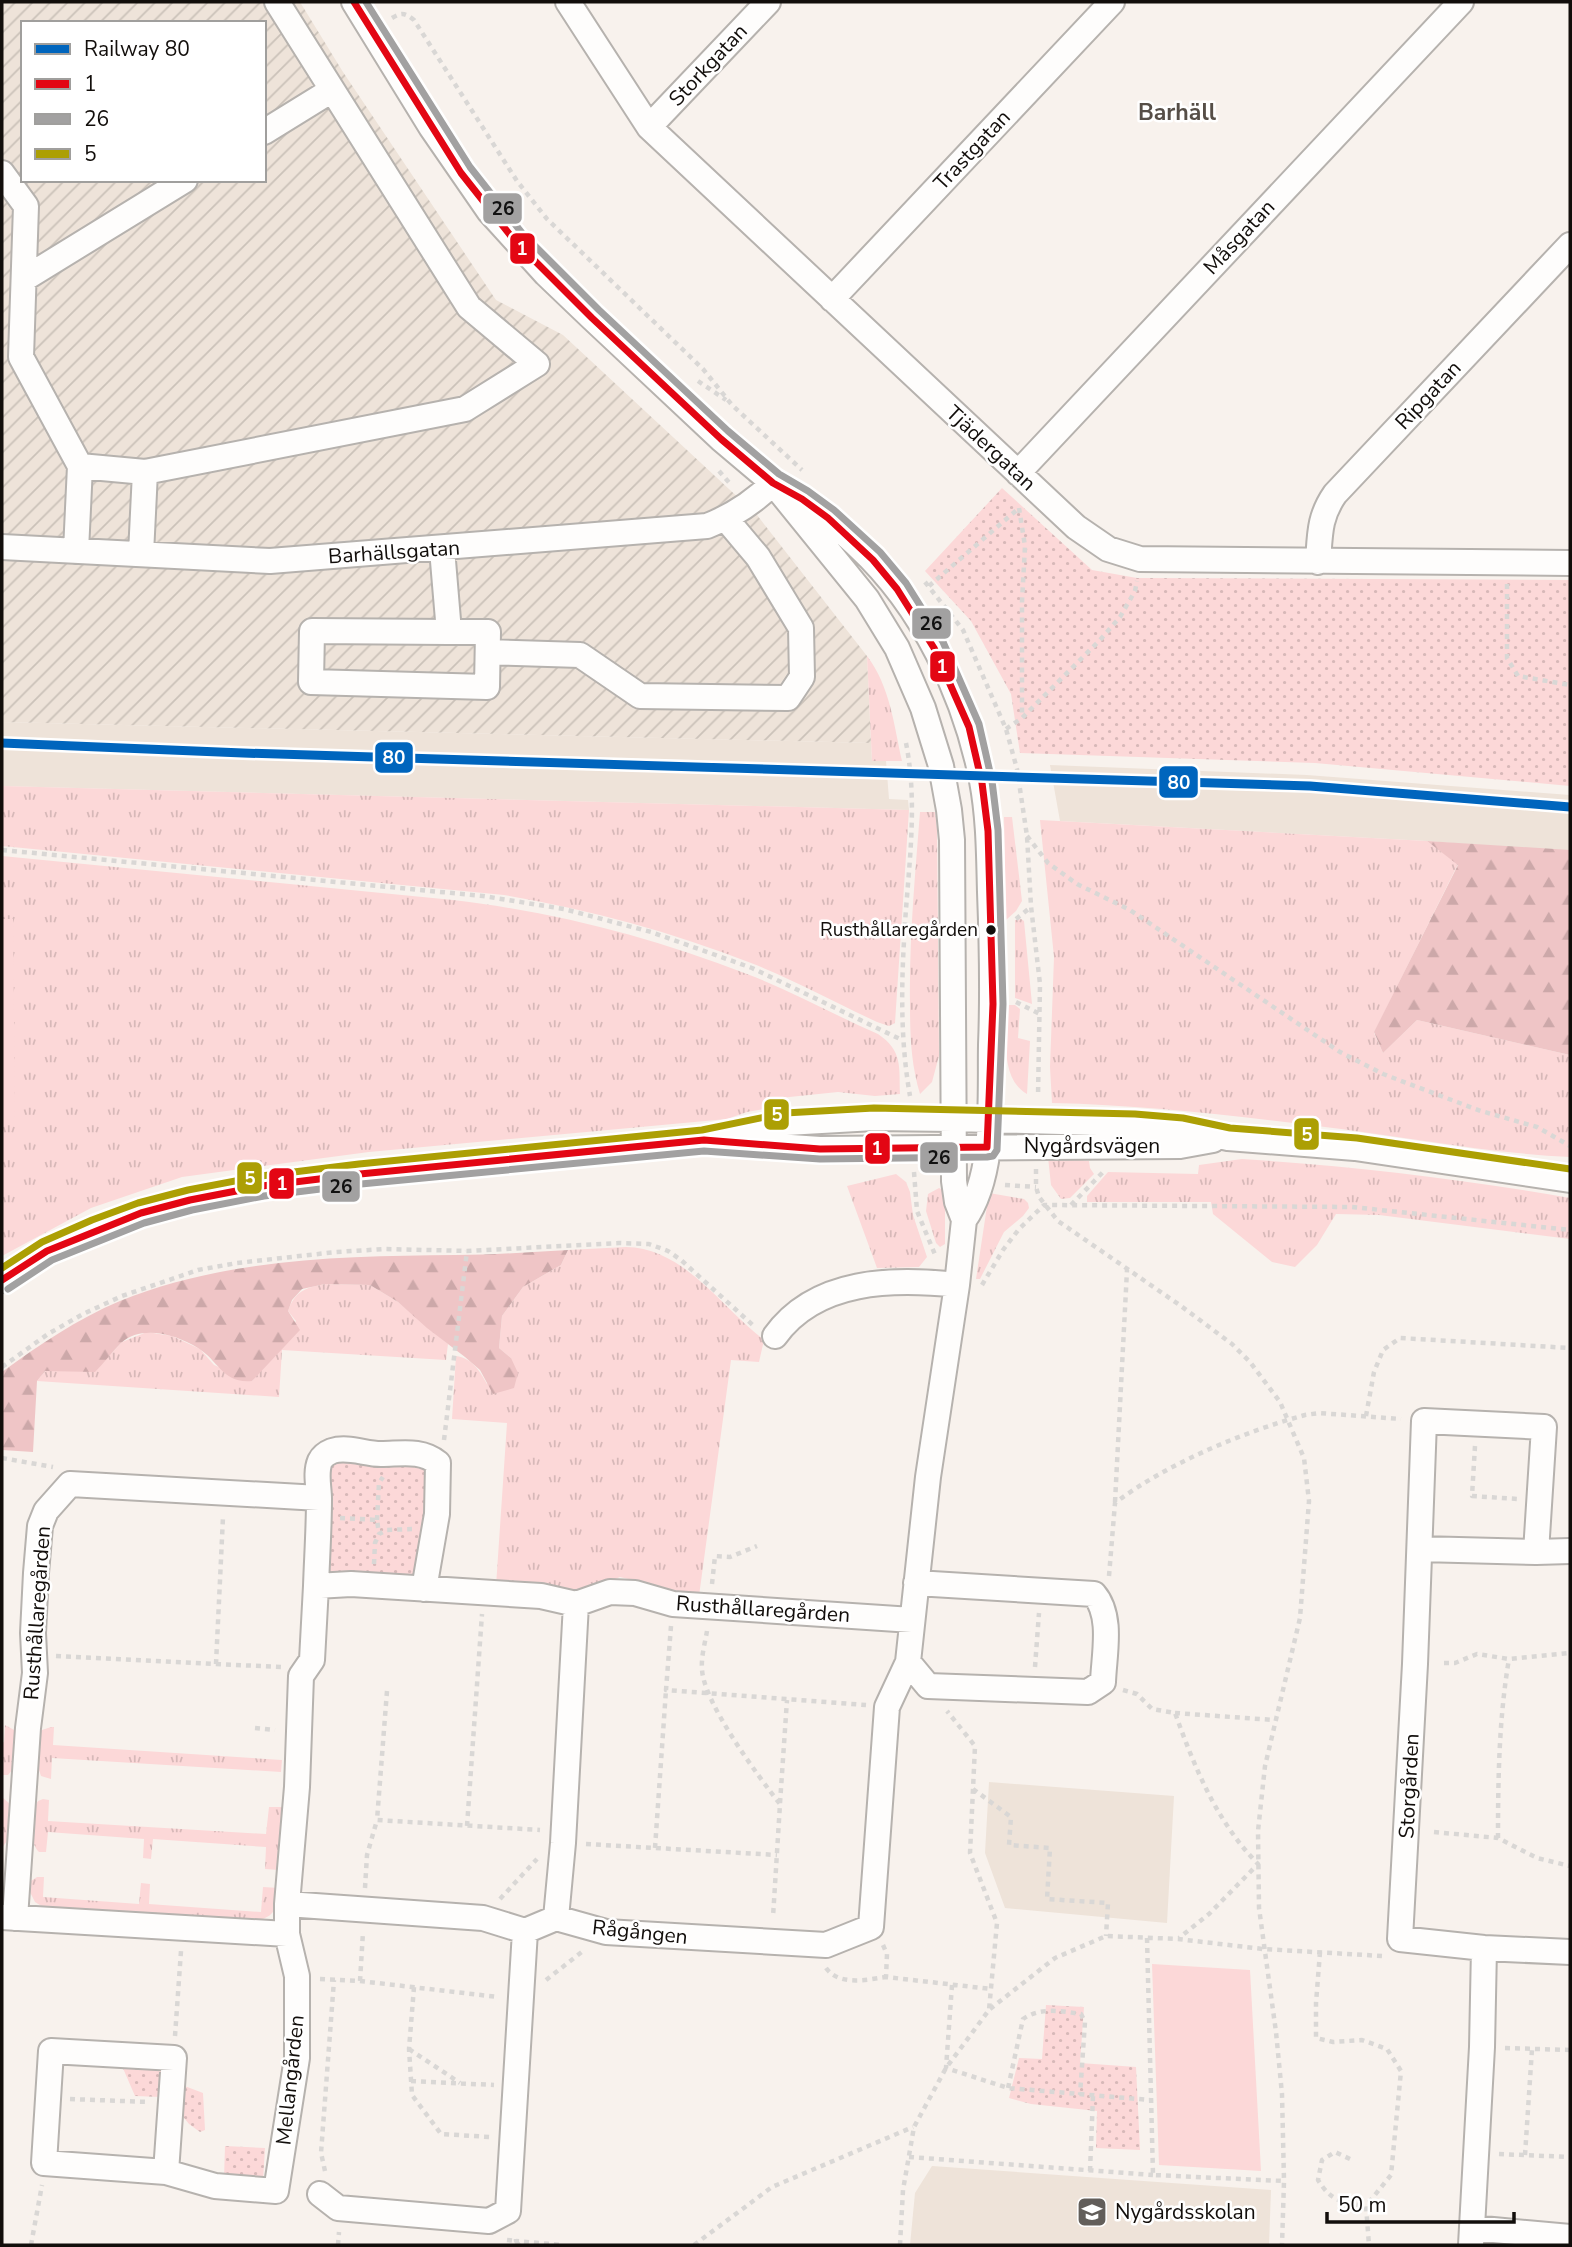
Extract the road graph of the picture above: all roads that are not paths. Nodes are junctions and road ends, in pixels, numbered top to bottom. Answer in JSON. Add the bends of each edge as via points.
{"nodes":[{"id":1,"x":277,"y":2,"type":"edge"},
{"id":2,"x":568,"y":2,"type":"edge"},
{"id":3,"x":768,"y":2,"type":"edge"},
{"id":4,"x":1112,"y":2,"type":"edge"},
{"id":5,"x":1461,"y":2,"type":"edge"},
{"id":6,"x":361,"y":4,"type":"edge"},
{"id":7,"x":332,"y":90,"type":"junction"},
{"id":8,"x":649,"y":127,"type":"junction"},
{"id":9,"x":266,"y":131,"type":"edge"},
{"id":10,"x":2,"y":173,"type":"edge"},
{"id":11,"x":182,"y":182,"type":"edge"},
{"id":12,"x":1570,"y":245,"type":"edge"},
{"id":13,"x":24,"y":279,"type":"junction"},
{"id":14,"x":832,"y":299,"type":"junction"},
{"id":15,"x":80,"y":466,"type":"junction"},
{"id":16,"x":145,"y":472,"type":"junction"},
{"id":17,"x":1018,"y":473,"type":"junction"},
{"id":18,"x":773,"y":483,"type":"junction"},
{"id":19,"x":726,"y":519,"type":"junction"},
{"id":20,"x":2,"y":547,"type":"edge"},
{"id":21,"x":442,"y":549,"type":"junction"},
{"id":22,"x":76,"y":551,"type":"junction"},
{"id":23,"x":141,"y":554,"type":"junction"},
{"id":24,"x":1318,"y":562,"type":"junction"},
{"id":25,"x":1570,"y":563,"type":"edge"},
{"id":26,"x":449,"y":632,"type":"junction"},
{"id":27,"x":488,"y":652,"type":"junction"},
{"id":28,"x":953,"y":1118,"type":"junction"},
{"id":29,"x":989,"y":1119,"type":"junction"},
{"id":30,"x":1228,"y":1138,"type":"junction"},
{"id":31,"x":704,"y":1140,"type":"junction"},
{"id":32,"x":953,"y":1147,"type":"junction"},
{"id":33,"x":987,"y":1147,"type":"junction"},
{"id":34,"x":1570,"y":1180,"type":"edge"},
{"id":35,"x":964,"y":1220,"type":"junction"},
{"id":36,"x":2,"y":1280,"type":"edge"},
{"id":37,"x":957,"y":1285,"type":"junction"},
{"id":38,"x":775,"y":1336,"type":"road end"},
{"id":39,"x":319,"y":1507,"type":"junction"},
{"id":40,"x":1420,"y":1549,"type":"junction"},
{"id":41,"x":1570,"y":1550,"type":"edge"},
{"id":42,"x":1536,"y":1552,"type":"junction"},
{"id":43,"x":916,"y":1583,"type":"junction"},
{"id":44,"x":316,"y":1586,"type":"junction"},
{"id":45,"x":424,"y":1589,"type":"junction"},
{"id":46,"x":576,"y":1604,"type":"junction"},
{"id":47,"x":912,"y":1620,"type":"junction"},
{"id":48,"x":908,"y":1662,"type":"junction"},
{"id":49,"x":287,"y":1904,"type":"junction"},
{"id":50,"x":8,"y":1917,"type":"edge"},
{"id":51,"x":556,"y":1918,"type":"junction"},
{"id":52,"x":525,"y":1931,"type":"junction"},
{"id":53,"x":287,"y":1934,"type":"junction"},
{"id":54,"x":1484,"y":1948,"type":"junction"},
{"id":55,"x":1570,"y":1952,"type":"edge"},
{"id":56,"x":166,"y":2172,"type":"junction"},
{"id":57,"x":329,"y":2201,"type":"road end"},
{"id":58,"x":1472,"y":2237,"type":"edge"},
{"id":59,"x":1570,"y":2237,"type":"edge"}],
"edges":[{"from":1,"to":7,"type":"street"},
{"from":2,"to":8,"type":"street","name":"Tjädergatan"},
{"from":3,"to":8,"type":"street","name":"Storkgatan"},
{"from":4,"to":14,"type":"street","name":"Trastgatan"},
{"from":5,"to":17,"type":"street","name":"Måsgatan"},
{"from":6,"to":18,"type":"street","via":[[461,173],[514,240],[592,318]]},
{"from":7,"to":9,"type":"street"},
{"from":7,"to":16,"type":"street","via":[[469,307],[537,364],[465,409]]},
{"from":8,"to":14,"type":"street","name":"Tjädergatan"},
{"from":10,"to":13,"type":"street","via":[[26,206]]},
{"from":11,"to":13,"type":"street"},
{"from":12,"to":24,"type":"street","name":"Ripgatan","via":[[1335,494],[1320,524]]},
{"from":13,"to":15,"type":"street","via":[[21,357]]},
{"from":14,"to":17,"type":"street","name":"Tjädergatan"},
{"from":15,"to":16,"type":"street"},
{"from":15,"to":22,"type":"street"},
{"from":16,"to":23,"type":"street"},
{"from":17,"to":24,"type":"street","name":"Tjädergatan","via":[[1108,550],[1140,559]]},
{"from":18,"to":19,"type":"street","name":"Barhällsgatan"},
{"from":18,"to":28,"type":"street","via":[[867,599],[897,648],[938,755],[952,840]]},
{"from":18,"to":29,"type":"street","via":[[828,519],[873,559],[897,589],[934,648],[968,727],[988,831],[993,1004]]},
{"from":19,"to":21,"type":"street","name":"Barhällsgatan","via":[[707,526]]},
{"from":19,"to":27,"type":"street","via":[[758,556],[801,628],[802,677],[788,698],[640,696],[580,655]]},
{"from":20,"to":22,"type":"street","name":"Barhällsgatan"},
{"from":21,"to":23,"type":"street","name":"Barhällsgatan","via":[[270,561]]},
{"from":21,"to":26,"type":"street"},
{"from":22,"to":23,"type":"street","name":"Barhällsgatan"},
{"from":24,"to":25,"type":"street","name":"Tjädergatan"},
{"from":26,"to":27,"type":"street","via":[[488,632]]},
{"from":26,"to":27,"type":"street","via":[[312,631],[312,682],[487,687]]},
{"from":28,"to":29,"type":"street","name":"Nygårdsvägen"},
{"from":28,"to":31,"type":"street","name":"Nygårdsvägen","via":[[786,1124]]},
{"from":28,"to":32,"type":"street"},
{"from":29,"to":30,"type":"street","name":"Nygårdsvägen","via":[[1146,1125]]},
{"from":29,"to":33,"type":"street"},
{"from":30,"to":33,"type":"street","name":"Nygårdsvägen","via":[[1180,1146]]},
{"from":30,"to":34,"type":"street","name":"Nygårdsvägen","via":[[1368,1150]]},
{"from":31,"to":32,"type":"street","name":"Nygårdsvägen","via":[[820,1149]]},
{"from":31,"to":36,"type":"street","name":"Nygårdsvägen","via":[[360,1174],[190,1200],[96,1230],[47,1251]]},
{"from":32,"to":33,"type":"street","name":"Nygårdsvägen"},
{"from":32,"to":35,"type":"street","via":[[955,1192]]},
{"from":33,"to":35,"type":"street","via":[[977,1197]]},
{"from":35,"to":37,"type":"street"},
{"from":37,"to":38,"type":"street","via":[[898,1282],[850,1287],[819,1298]]},
{"from":37,"to":43,"type":"street"},
{"from":39,"to":44,"type":"street"},
{"from":39,"to":45,"type":"street","via":[[320,1462],[332,1451],[403,1452],[438,1463],[436,1514]]},
{"from":39,"to":50,"type":"street","name":"Rusthållaregården","via":[[225,1492],[71,1484],[46,1511],[40,1526],[34,1656]]},
{"from":40,"to":42,"type":"street"},
{"from":40,"to":42,"type":"street","name":"Storgården","via":[[1424,1421],[1544,1427]]},
{"from":40,"to":54,"type":"street","name":"Storgården","via":[[1400,1939]]},
{"from":41,"to":42,"type":"street"},
{"from":43,"to":47,"type":"street"},
{"from":43,"to":48,"type":"street","via":[[1094,1594],[1103,1604],[1103,1682],[1088,1692],[928,1686]]},
{"from":44,"to":45,"type":"street"},
{"from":44,"to":49,"type":"street","via":[[312,1660],[301,1676]]},
{"from":45,"to":46,"type":"street","via":[[541,1596]]},
{"from":46,"to":47,"type":"street","name":"Rusthållaregården","via":[[610,1592],[635,1593],[673,1604]]},
{"from":46,"to":51,"type":"street"},
{"from":47,"to":48,"type":"street"},
{"from":48,"to":51,"type":"street","name":"Rågången","via":[[887,1707],[871,1927],[826,1945],[607,1932]]},
{"from":49,"to":52,"type":"street","via":[[483,1918]]},
{"from":49,"to":53,"type":"street"},
{"from":50,"to":53,"type":"street"},
{"from":51,"to":52,"type":"street"},
{"from":52,"to":57,"type":"street","via":[[508,2211],[489,2221]]},
{"from":53,"to":56,"type":"street","name":"Mellangården","via":[[297,1976],[297,2058],[276,2191],[215,2186]]},
{"from":54,"to":55,"type":"street"},
{"from":54,"to":58,"type":"street"},
{"from":56,"to":56,"type":"street","name":"Mellangården","via":[[174,2058],[51,2051],[44,2163]]},
{"from":58,"to":59,"type":"street"}]}
